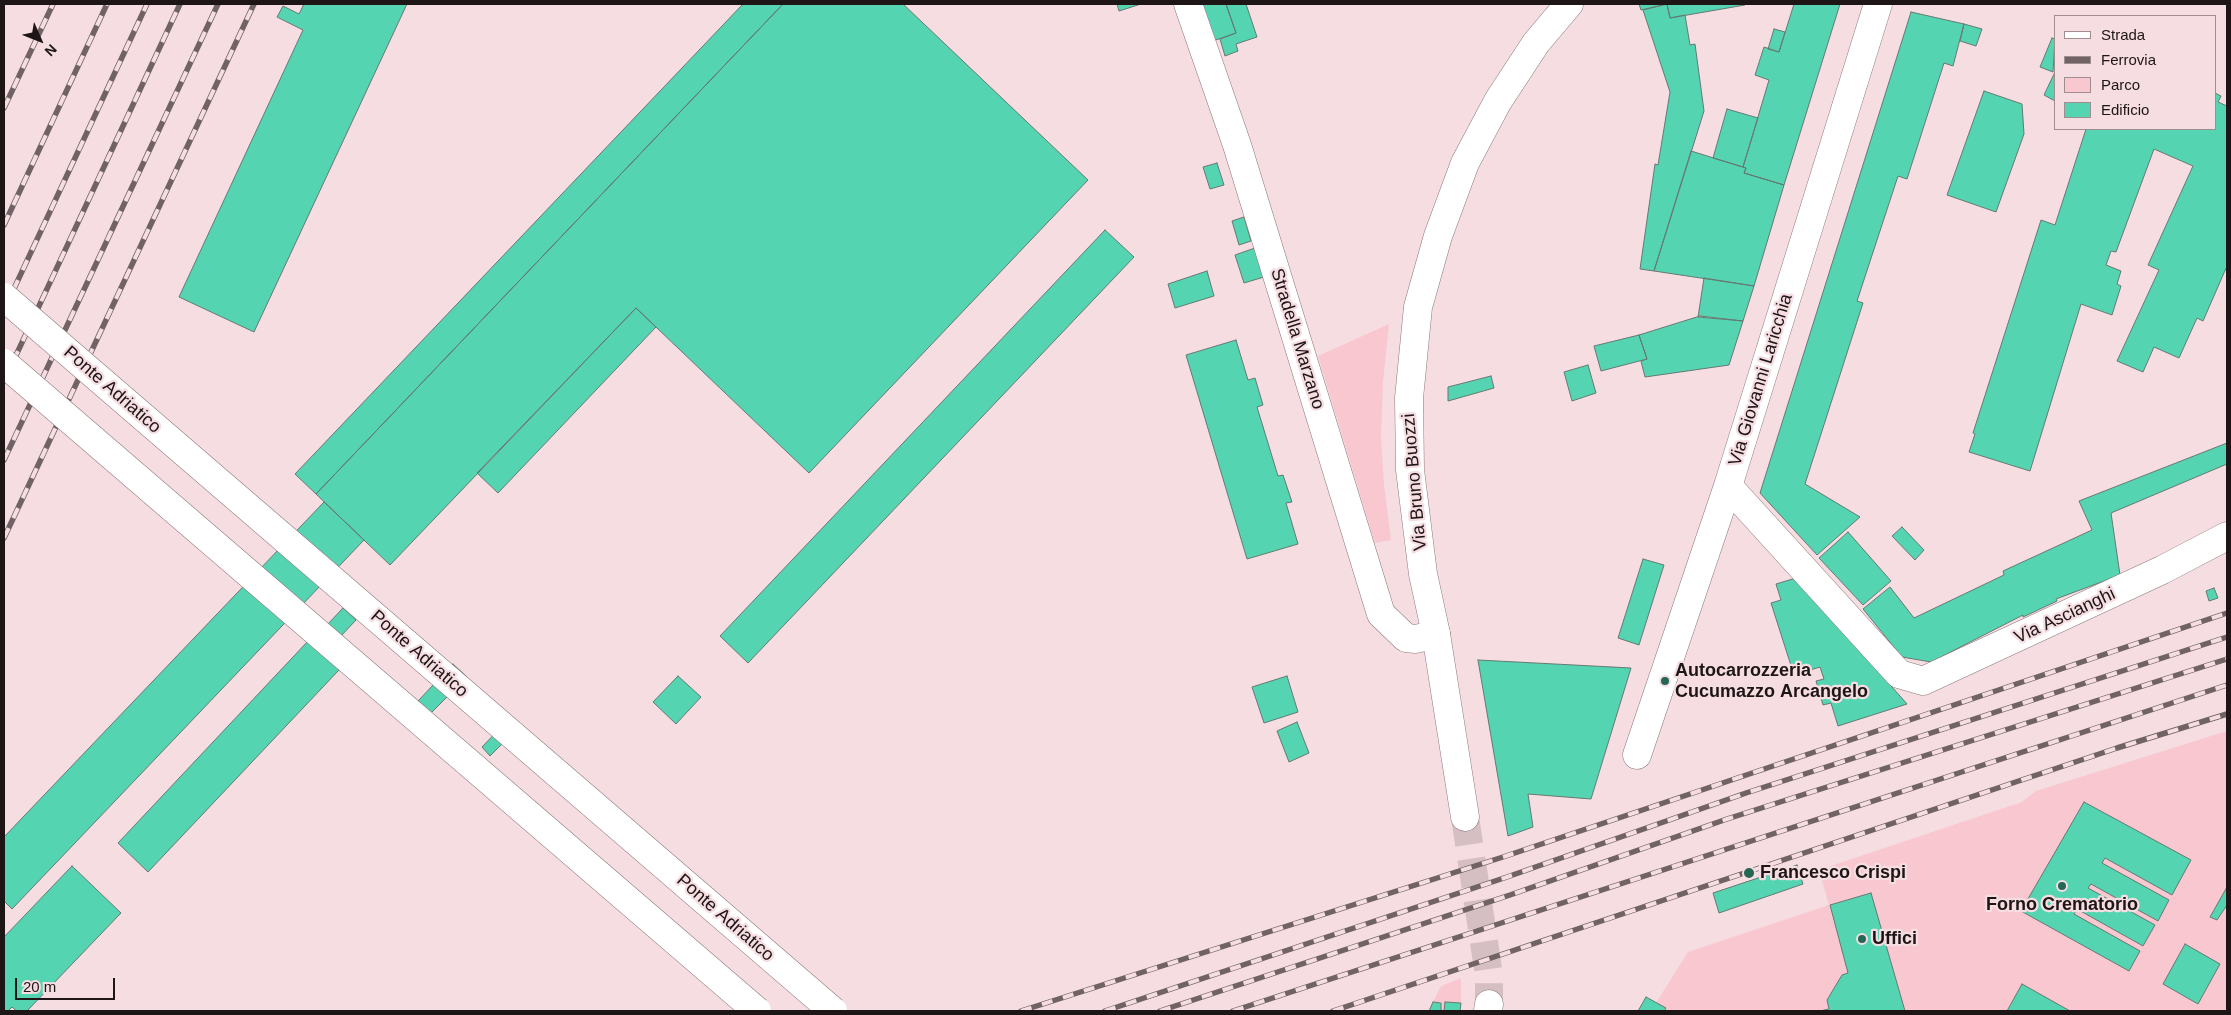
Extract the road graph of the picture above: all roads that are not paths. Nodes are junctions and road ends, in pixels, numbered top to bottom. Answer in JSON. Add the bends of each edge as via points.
{"nodes":[{"id":1,"x":1188,"y":4,"type":"edge"},
{"id":2,"x":1569,"y":4,"type":"edge"},
{"id":3,"x":1878,"y":4,"type":"edge"},
{"id":4,"x":4,"y":297,"type":"edge"},
{"id":5,"x":4,"y":363,"type":"edge"},
{"id":6,"x":1728,"y":486,"type":"junction"},
{"id":7,"x":2227,"y":536,"type":"edge"},
{"id":8,"x":1436,"y":634,"type":"junction"},
{"id":9,"x":1637,"y":755,"type":"dead end"},
{"id":10,"x":1465,"y":817,"type":"tunnel mouth"},
{"id":11,"x":756,"y":1011,"type":"edge"},
{"id":12,"x":833,"y":1011,"type":"edge"}],
"edges":[{"from":1,"to":8,"type":"main road","name":"Stradella Marzano","via":[[1237,145],[1380,614],[1406,638]]},
{"from":2,"to":8,"type":"main road","name":"Via Bruno Buozzi","via":[[1536,43],[1498,101],[1465,163],[1438,236],[1418,306],[1409,398],[1410,470],[1423,574]]},
{"from":3,"to":6,"type":"main road","name":"Via Giovanni Laricchia"},
{"from":4,"to":12,"type":"main road","name":"Ponte Adriatico","bridge":true},
{"from":5,"to":11,"type":"main road","bridge":true},
{"from":6,"to":7,"type":"main road","name":"Via Ascianghi","via":[[1898,674],[1924,681],[2162,570]]},
{"from":6,"to":9,"type":"main road","name":"Via Giovanni Laricchia"},
{"from":8,"to":10,"type":"main road","name":"Via Bruno Buozzi"}]}
